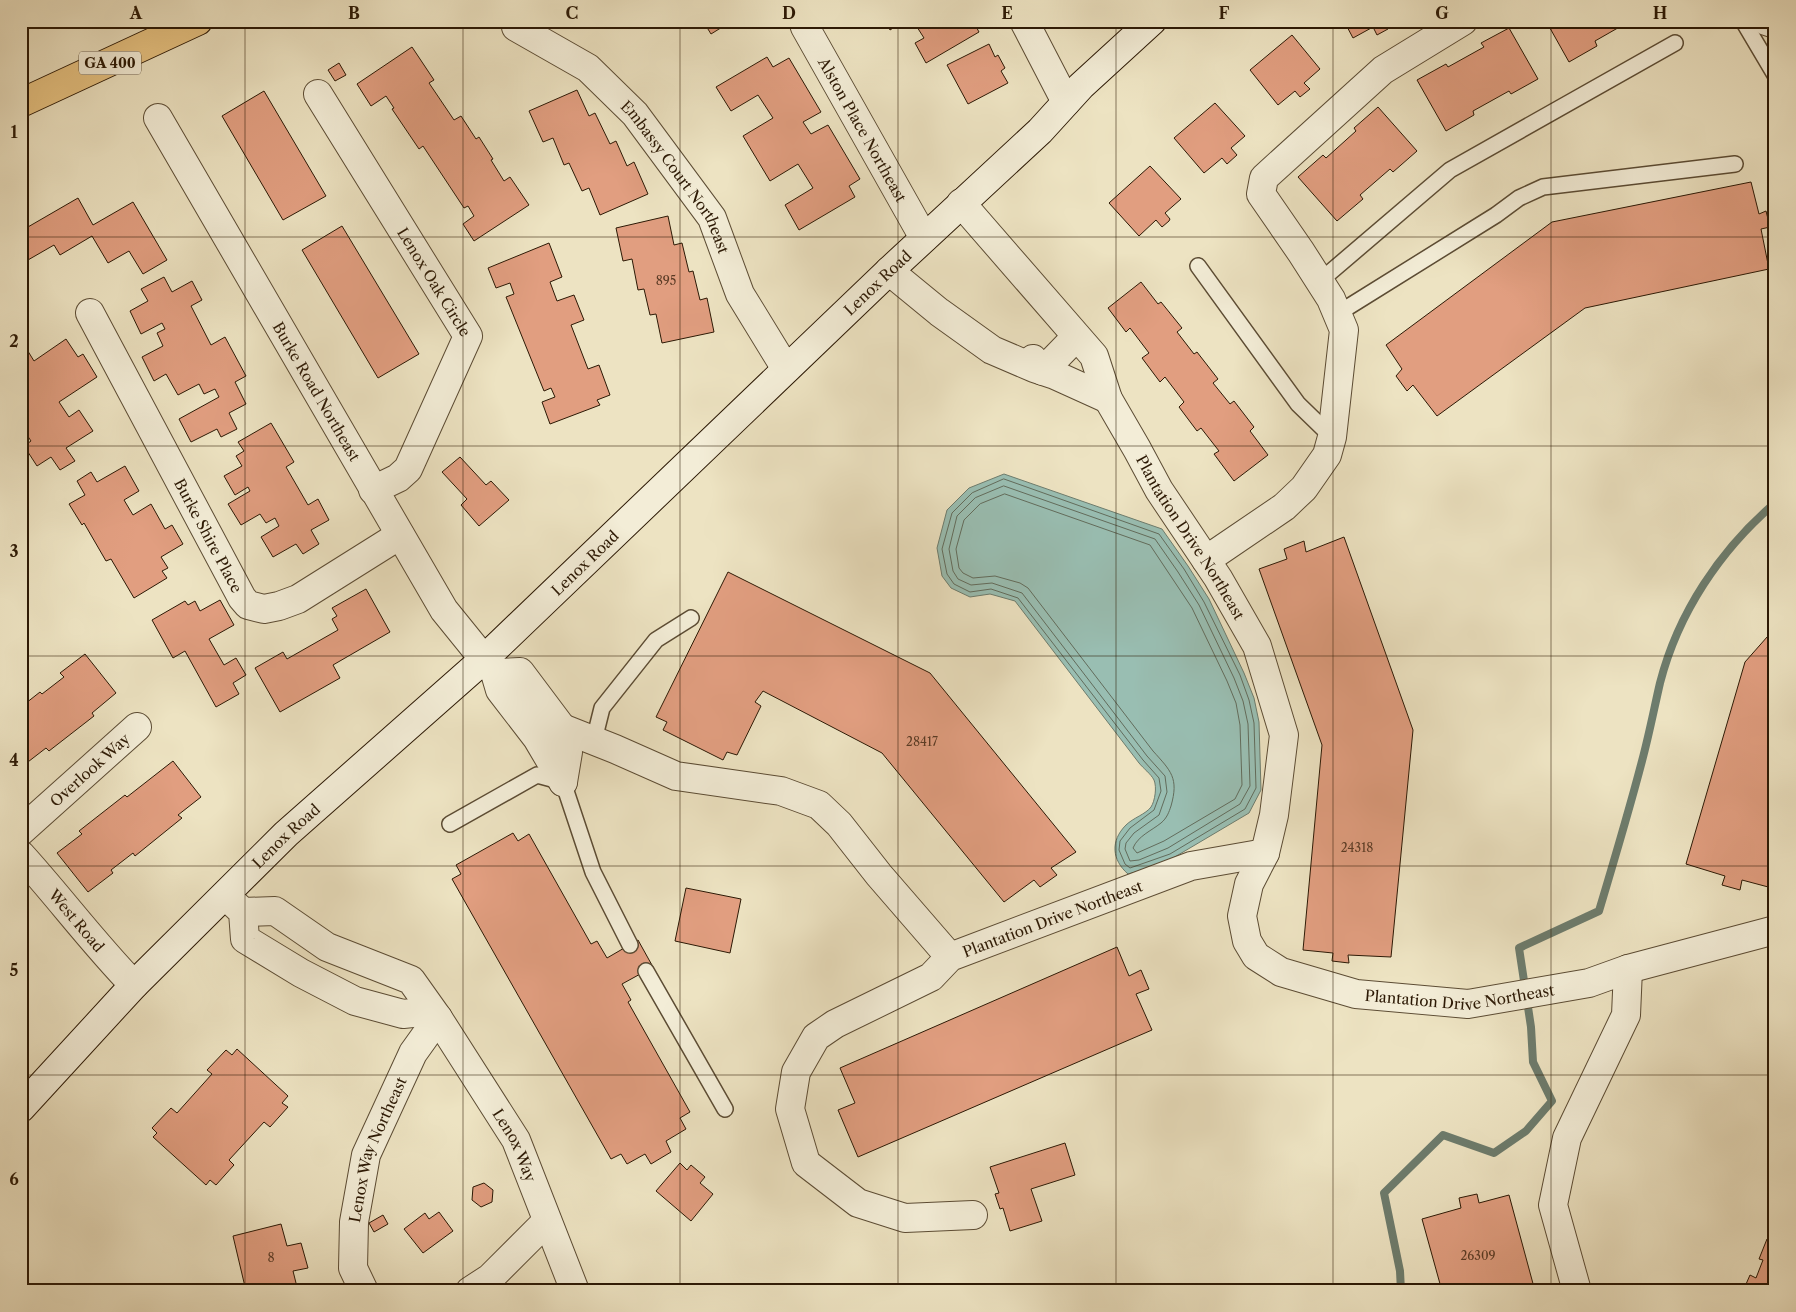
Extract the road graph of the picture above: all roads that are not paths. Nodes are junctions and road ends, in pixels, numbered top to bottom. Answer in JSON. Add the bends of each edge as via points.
{"nodes":[{"id":1,"x":198,"y":21,"type":"edge"},
{"id":2,"x":803,"y":21,"type":"edge"},
{"id":3,"x":1024,"y":21,"type":"edge"},
{"id":4,"x":1152,"y":21,"type":"edge"},
{"id":5,"x":1463,"y":21,"type":"edge"},
{"id":6,"x":1743,"y":21,"type":"edge"},
{"id":7,"x":1766,"y":21,"type":"edge"},
{"id":8,"x":1775,"y":24,"type":"edge"},
{"id":9,"x":516,"y":27,"type":"dead end"},
{"id":10,"x":1674,"y":43,"type":"dead end"},
{"id":11,"x":1775,"y":75,"type":"edge"},
{"id":12,"x":318,"y":94,"type":"dead end"},
{"id":13,"x":1066,"y":102,"type":"junction"},
{"id":14,"x":21,"y":103,"type":"edge"},
{"id":15,"x":158,"y":118,"type":"dead end"},
{"id":16,"x":1735,"y":164,"type":"dead end"},
{"id":17,"x":961,"y":203,"type":"junction"},
{"id":18,"x":924,"y":238,"type":"junction"},
{"id":19,"x":1198,"y":266,"type":"dead end"},
{"id":20,"x":889,"y":271,"type":"junction"},
{"id":21,"x":1320,"y":281,"type":"junction"},
{"id":22,"x":90,"y":313,"type":"dead end"},
{"id":23,"x":1338,"y":314,"type":"junction"},
{"id":24,"x":1076,"y":337,"type":"junction"},
{"id":25,"x":786,"y":369,"type":"junction"},
{"id":26,"x":1043,"y":371,"type":"junction"},
{"id":27,"x":1108,"y":399,"type":"junction"},
{"id":28,"x":1332,"y":437,"type":"junction"},
{"id":29,"x":374,"y":490,"type":"junction"},
{"id":30,"x":400,"y":535,"type":"junction"},
{"id":31,"x":1206,"y":560,"type":"junction"},
{"id":32,"x":691,"y":618,"type":"dead end"},
{"id":33,"x":489,"y":666,"type":"junction"},
{"id":34,"x":546,"y":705,"type":"junction"},
{"id":35,"x":525,"y":722,"type":"junction"},
{"id":36,"x":136,"y":727,"type":"dead end"},
{"id":37,"x":562,"y":728,"type":"junction"},
{"id":38,"x":594,"y":740,"type":"junction"},
{"id":39,"x":563,"y":782,"type":"junction"},
{"id":40,"x":450,"y":824,"type":"dead end"},
{"id":41,"x":21,"y":831,"type":"edge"},
{"id":42,"x":1265,"y":853,"type":"junction"},
{"id":43,"x":21,"y":855,"type":"edge"},
{"id":44,"x":234,"y":904,"type":"junction"},
{"id":45,"x":1775,"y":930,"type":"edge"},
{"id":46,"x":630,"y":945,"type":"dead end"},
{"id":47,"x":327,"y":947,"type":"junction"},
{"id":48,"x":950,"y":957,"type":"junction"},
{"id":49,"x":1628,"y":969,"type":"junction"},
{"id":50,"x":646,"y":971,"type":"dead end"},
{"id":51,"x":309,"y":978,"type":"junction"},
{"id":52,"x":134,"y":985,"type":"junction"},
{"id":53,"x":435,"y":1015,"type":"junction"},
{"id":54,"x":21,"y":1108,"type":"edge"},
{"id":55,"x":725,"y":1109,"type":"dead end"},
{"id":56,"x":973,"y":1216,"type":"dead end"},
{"id":57,"x":547,"y":1221,"type":"junction"},
{"id":58,"x":571,"y":1281,"type":"edge"},
{"id":59,"x":364,"y":1291,"type":"edge"},
{"id":60,"x":470,"y":1291,"type":"edge"},
{"id":61,"x":1577,"y":1291,"type":"edge"}],
"edges":[{"from":1,"to":14,"type":"highway","number":"GA 400"},
{"from":2,"to":18,"type":"street","name":"Alston Place Northeast"},
{"from":3,"to":13,"type":"street"},
{"from":4,"to":13,"type":"street","name":"Lenox Road"},
{"from":5,"to":21,"type":"street","via":[[1384,70],[1264,178],[1261,194]]},
{"from":6,"to":11,"type":"lane"},
{"from":7,"to":8,"type":"street"},
{"from":9,"to":25,"type":"street","name":"Embassy Court Northeast","via":[[588,68],[635,114],[712,218],[740,294]]},
{"from":10,"to":21,"type":"lane","via":[[1450,170]]},
{"from":12,"to":29,"type":"street","name":"Lenox Oak Circle","via":[[468,336],[408,469]]},
{"from":13,"to":17,"type":"street","name":"Lenox Road","via":[[1040,131]]},
{"from":15,"to":29,"type":"street","name":"Burke Road Northeast"},
{"from":16,"to":23,"type":"lane","via":[[1543,187],[1520,198]]},
{"from":17,"to":18,"type":"street","name":"Lenox Road"},
{"from":17,"to":24,"type":"street","name":"Plantation Drive Northeast"},
{"from":18,"to":20,"type":"street","name":"Lenox Road"},
{"from":19,"to":28,"type":"lane","via":[[1298,404]]},
{"from":20,"to":25,"type":"street","name":"Lenox Road"},
{"from":20,"to":26,"type":"street","via":[[992,350],[1004,348],[1031,357]]},
{"from":21,"to":23,"type":"street"},
{"from":22,"to":30,"type":"street","name":"Burke Shire Place","via":[[248,605],[264,609],[298,599]]},
{"from":23,"to":28,"type":"street","via":[[1344,330]]},
{"from":24,"to":26,"type":"street"},
{"from":24,"to":27,"type":"street","name":"Plantation Drive Northeast","via":[[1094,356]]},
{"from":25,"to":33,"type":"street","name":"Lenox Road"},
{"from":26,"to":27,"type":"street"},
{"from":27,"to":31,"type":"street","name":"Plantation Drive Northeast","via":[[1159,490]]},
{"from":28,"to":31,"type":"street","via":[[1326,455],[1304,488],[1284,506]]},
{"from":29,"to":30,"type":"street","name":"Burke Road Northeast"},
{"from":30,"to":33,"type":"street","name":"Burke Road Northeast","via":[[444,610]]},
{"from":31,"to":42,"type":"street","name":"Plantation Drive Northeast","via":[[1256,646],[1284,735],[1274,815]]},
{"from":32,"to":38,"type":"lane","via":[[656,640],[602,708]]},
{"from":33,"to":34,"type":"street","via":[[520,672]]},
{"from":33,"to":35,"type":"street","name":"Burke Road Northeast","via":[[500,690]]},
{"from":33,"to":44,"type":"street","name":"Lenox Road","via":[[286,834]]},
{"from":34,"to":35,"type":"street"},
{"from":34,"to":37,"type":"street"},
{"from":35,"to":39,"type":"street","name":"Burke Road Northeast"},
{"from":36,"to":41,"type":"street","name":"Overlook Way"},
{"from":37,"to":38,"type":"street"},
{"from":37,"to":39,"type":"street","via":[[568,752]]},
{"from":38,"to":48,"type":"street","via":[[676,776],[781,791],[819,805],[839,824]]},
{"from":39,"to":40,"type":"lane","via":[[537,775]]},
{"from":39,"to":46,"type":"lane","via":[[592,872]]},
{"from":42,"to":48,"type":"street","name":"Plantation Drive Northeast","via":[[1191,866]]},
{"from":42,"to":49,"type":"street","name":"Plantation Drive Northeast","via":[[1249,884],[1242,916],[1247,941],[1256,956],[1281,972],[1356,994],[1468,1004],[1589,984]]},
{"from":43,"to":52,"type":"street","name":"West Road"},
{"from":44,"to":47,"type":"street","name":"Lenox Way","via":[[275,911]]},
{"from":44,"to":51,"type":"street","via":[[245,939]]},
{"from":44,"to":52,"type":"street","name":"Lenox Road"},
{"from":45,"to":49,"type":"street","name":"Plantation Drive Northeast"},
{"from":47,"to":51,"type":"street"},
{"from":47,"to":53,"type":"street","name":"Lenox Way","via":[[411,980]]},
{"from":48,"to":56,"type":"street","name":"Plantation Drive Northeast","via":[[931,977],[835,1024],[816,1037],[796,1072],[790,1109],[806,1163],[858,1203],[905,1218]]},
{"from":49,"to":61,"type":"street","via":[[1626,1015],[1567,1138],[1553,1205]]},
{"from":50,"to":55,"type":"lane"},
{"from":51,"to":53,"type":"street","via":[[354,1000],[403,1014]]},
{"from":52,"to":54,"type":"street","name":"Lenox Road"},
{"from":53,"to":57,"type":"street","name":"Lenox Way","via":[[516,1140]]},
{"from":53,"to":59,"type":"street","name":"Lenox Way Northeast","via":[[413,1053],[366,1155],[354,1222],[353,1268]]},
{"from":57,"to":58,"type":"street","name":"Lenox Way"},
{"from":57,"to":60,"type":"street","via":[[490,1278]]}]}
